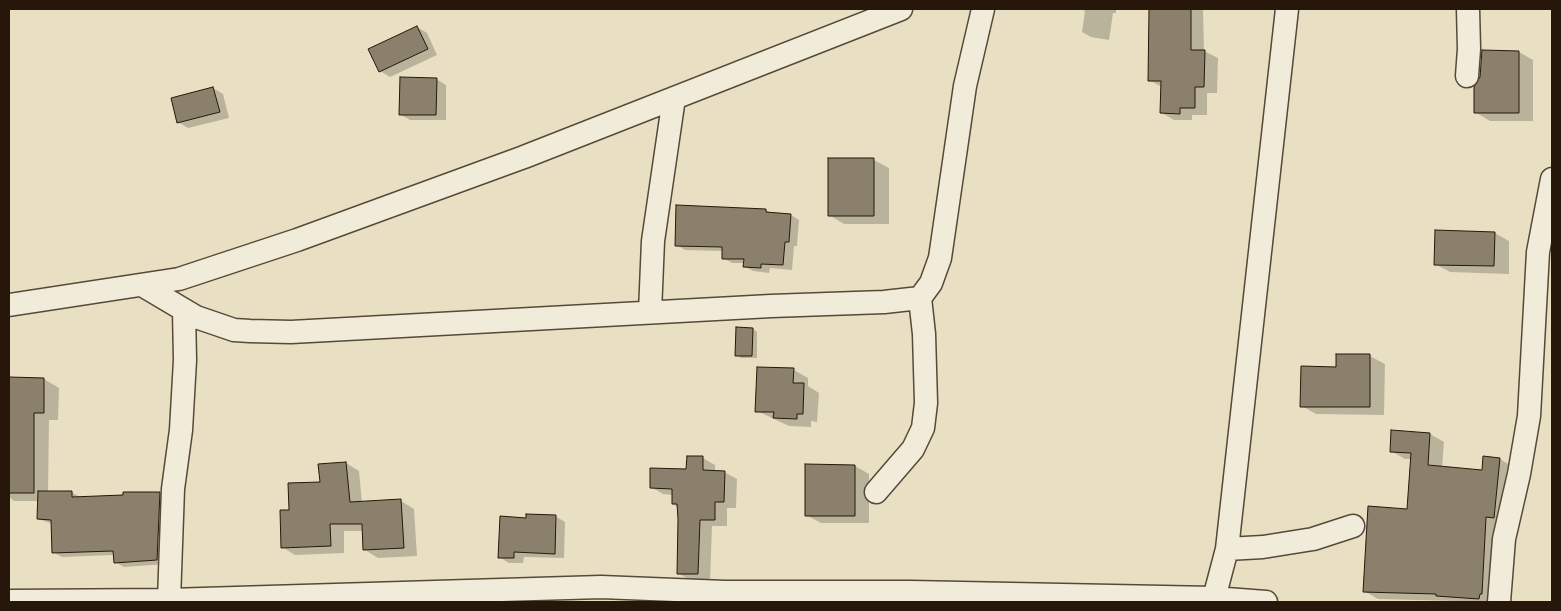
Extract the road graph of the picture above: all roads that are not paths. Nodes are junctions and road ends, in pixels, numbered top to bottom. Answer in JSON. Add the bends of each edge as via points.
{"nodes":[{"id":1,"x":901,"y":9,"type":"edge"},
{"id":2,"x":983,"y":9,"type":"edge"},
{"id":3,"x":1287,"y":9,"type":"edge"},
{"id":4,"x":1468,"y":9,"type":"edge"},
{"id":5,"x":1467,"y":76,"type":"dead end"},
{"id":6,"x":674,"y":98,"type":"junction"},
{"id":7,"x":1552,"y":178,"type":"edge"},
{"id":8,"x":142,"y":285,"type":"junction"},
{"id":9,"x":920,"y":298,"type":"junction"},
{"id":10,"x":9,"y":305,"type":"edge"},
{"id":11,"x":184,"y":310,"type":"junction"},
{"id":12,"x":650,"y":312,"type":"junction"},
{"id":13,"x":876,"y":492,"type":"dead end"},
{"id":14,"x":1353,"y":526,"type":"dead end"},
{"id":15,"x":1227,"y":549,"type":"junction"},
{"id":16,"x":169,"y":600,"type":"junction"},
{"id":17,"x":1213,"y":600,"type":"edge"},
{"id":18,"x":9,"y":602,"type":"edge"},
{"id":19,"x":1266,"y":602,"type":"edge"},
{"id":20,"x":1499,"y":602,"type":"edge"}],
"edges":[{"from":1,"to":6,"type":"street"},
{"from":2,"to":9,"type":"street","via":[[964,86],[940,258],[932,283]]},
{"from":3,"to":15,"type":"street"},
{"from":4,"to":5,"type":"street"},
{"from":6,"to":8,"type":"street","via":[[297,240],[179,280]]},
{"from":6,"to":12,"type":"street","via":[[653,241]]},
{"from":7,"to":20,"type":"street","via":[[1538,252],[1528,416],[1504,539]]},
{"from":8,"to":10,"type":"street"},
{"from":8,"to":11,"type":"street"},
{"from":9,"to":12,"type":"street"},
{"from":9,"to":13,"type":"street","via":[[926,403],[923,428],[912,449]]},
{"from":11,"to":12,"type":"street","via":[[234,330],[291,332]]},
{"from":11,"to":16,"type":"street","via":[[185,360],[181,430],[173,489]]},
{"from":14,"to":15,"type":"street","via":[[1312,539]]},
{"from":15,"to":17,"type":"street"},
{"from":16,"to":17,"type":"street","via":[[601,587]]},
{"from":16,"to":18,"type":"street"},
{"from":17,"to":19,"type":"street"}]}
